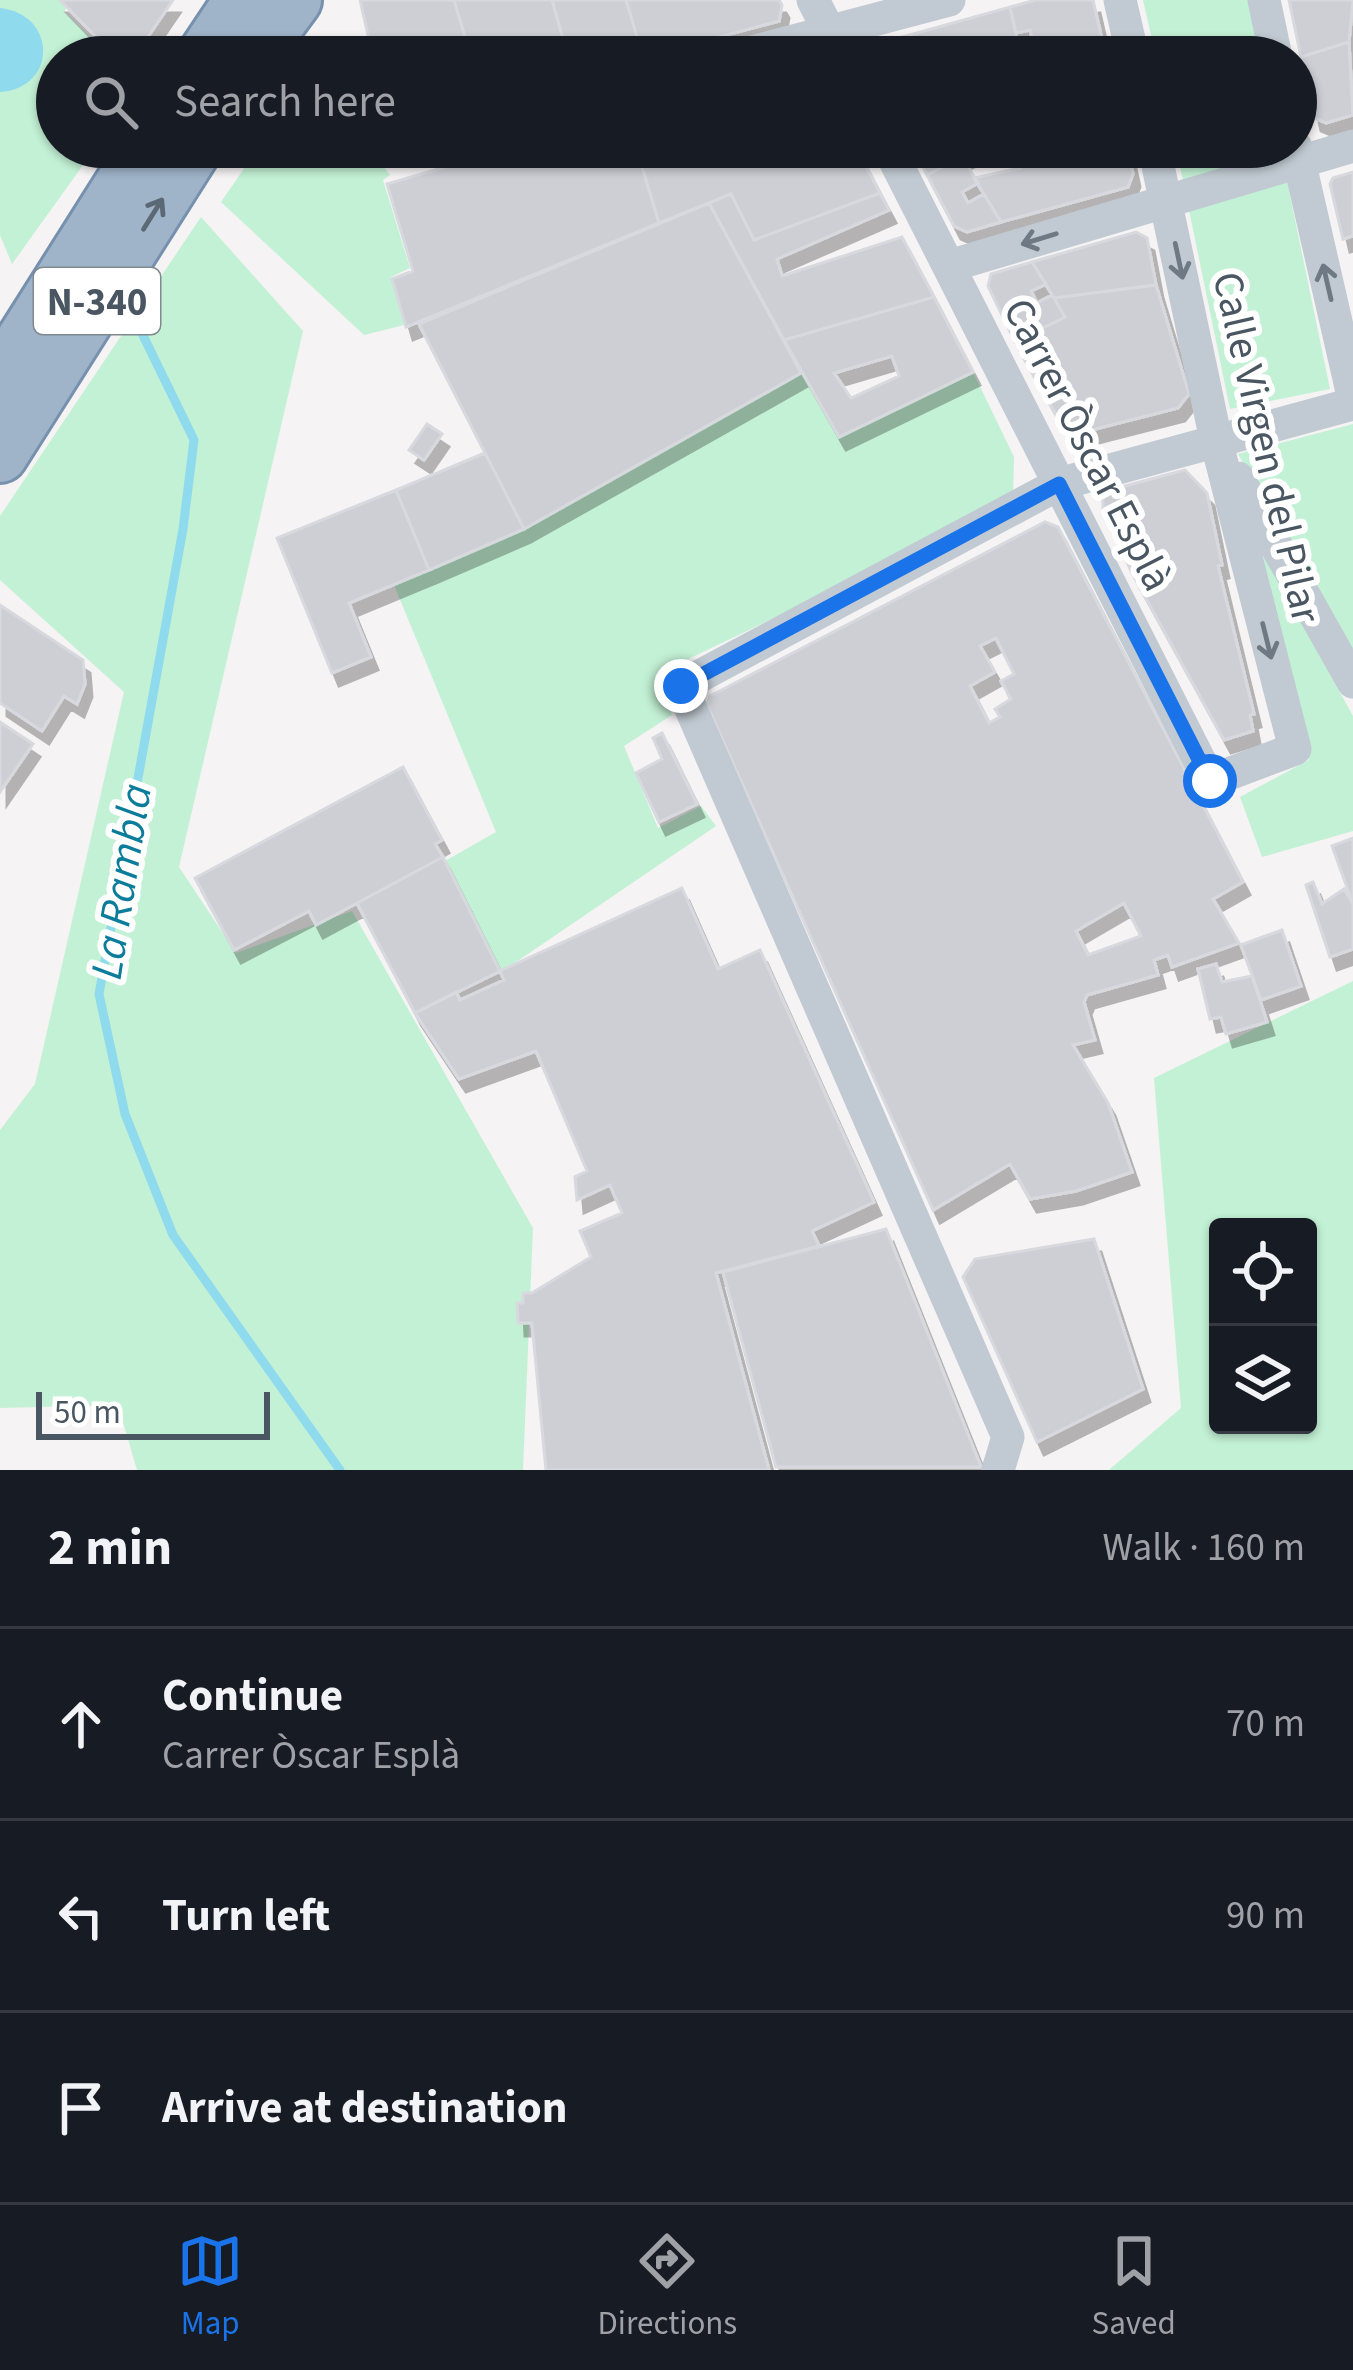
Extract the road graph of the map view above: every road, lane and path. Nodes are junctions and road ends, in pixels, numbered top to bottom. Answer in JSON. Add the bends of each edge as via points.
{"nodes":[{"id":1,"x":242,"y":0,"type":"edge"},
{"id":2,"x":294,"y":0,"type":"edge"},
{"id":3,"x":813,"y":0,"type":"edge"},
{"id":4,"x":949,"y":0,"type":"edge"},
{"id":5,"x":1120,"y":0,"type":"edge"},
{"id":6,"x":1264,"y":0,"type":"edge"},
{"id":7,"x":219,"y":36,"type":"edge"},
{"id":8,"x":267,"y":36,"type":"edge"},
{"id":9,"x":831,"y":36,"type":"edge"},
{"id":10,"x":856,"y":36,"type":"edge"},
{"id":11,"x":1128,"y":36,"type":"edge"},
{"id":12,"x":1272,"y":36,"type":"edge"},
{"id":13,"x":1353,"y":146,"type":"edge"},
{"id":14,"x":1317,"y":151,"type":"edge"},
{"id":15,"x":133,"y":168,"type":"edge"},
{"id":16,"x":182,"y":168,"type":"edge"},
{"id":17,"x":899,"y":168,"type":"edge"},
{"id":18,"x":1159,"y":168,"type":"edge"},
{"id":19,"x":1258,"y":168,"type":"edge"},
{"id":20,"x":1300,"y":168,"type":"edge"},
{"id":21,"x":1166,"y":201,"type":"junction"},
{"id":22,"x":949,"y":266,"type":"junction"},
{"id":23,"x":0,"y":378,"type":"edge"},
{"id":24,"x":1353,"y":400,"type":"edge"},
{"id":25,"x":1216,"y":440,"type":"junction"},
{"id":26,"x":0,"y":455,"type":"edge"},
{"id":27,"x":1059,"y":484,"type":"junction"},
{"id":28,"x":1353,"y":682,"type":"edge"},
{"id":29,"x":1210,"y":781,"type":"joint"},
{"id":30,"x":998,"y":1470,"type":"edge"}],
"edges":[{"from":1,"to":7,"type":"highway"},
{"from":2,"to":8,"type":"highway"},
{"from":3,"to":9,"type":"street"},
{"from":4,"to":10,"type":"street"},
{"from":5,"to":11,"type":"street"},
{"from":6,"to":12,"type":"street"},
{"from":13,"to":14,"type":"street"},
{"from":15,"to":23,"type":"highway","number":"N-340"},
{"from":26,"to":16,"type":"highway","number":"N-340","one_way":true},
{"from":17,"to":22,"type":"street","name":"Carrer Òscar Esplà"},
{"from":18,"to":21,"type":"street","name":"Calle Virgen del Pilar"},
{"from":19,"to":21,"type":"street"},
{"from":24,"to":20,"type":"street","one_way":true},
{"from":21,"to":22,"type":"street","one_way":true},
{"from":21,"to":25,"type":"street","name":"Calle Virgen del Pilar","one_way":true},
{"from":22,"to":27,"type":"street","name":"Carrer Òscar Esplà"},
{"from":24,"to":25,"type":"street"},
{"from":25,"to":27,"type":"street"},
{"from":25,"to":28,"type":"street"},
{"from":25,"to":29,"type":"street","name":"Calle Virgen del Pilar","one_way":true,"via":[[1295,749]]},
{"from":27,"to":29,"type":"street","name":"Carrer Òscar Esplà"},
{"from":27,"to":30,"type":"street","via":[[681,686],[1008,1436]]}]}
